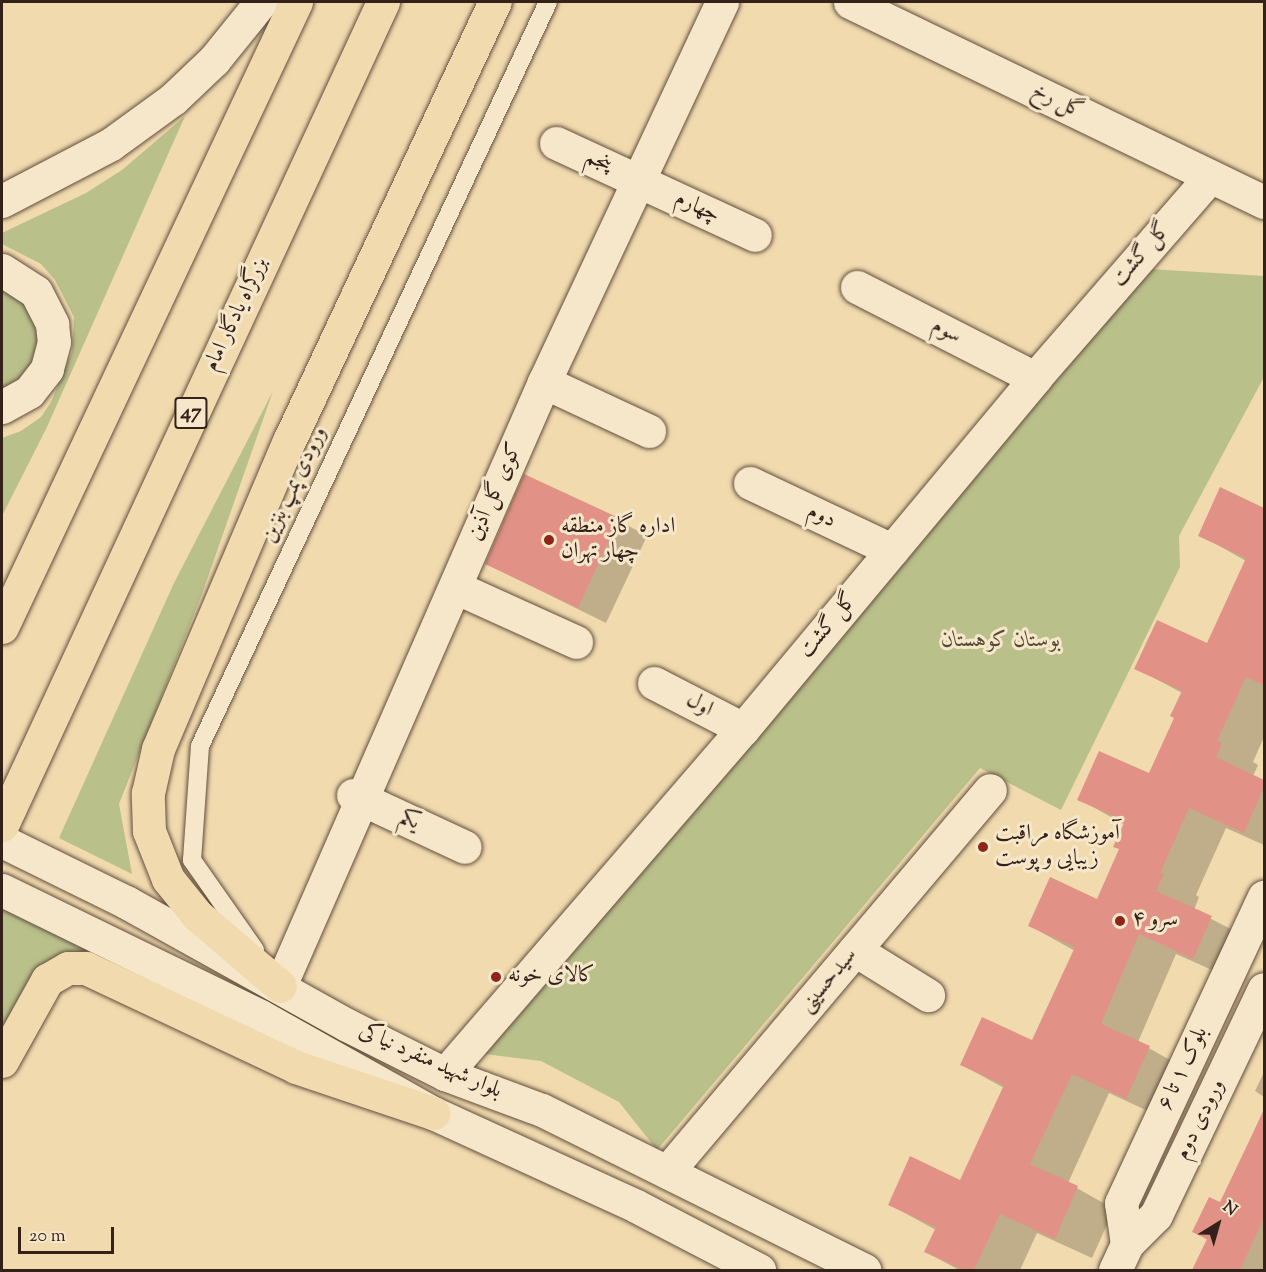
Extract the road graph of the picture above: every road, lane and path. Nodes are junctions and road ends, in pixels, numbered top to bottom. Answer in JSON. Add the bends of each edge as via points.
{"nodes":[{"id":1,"x":261,"y":2,"type":"edge"},
{"id":2,"x":296,"y":2,"type":"edge"},
{"id":3,"x":383,"y":2,"type":"edge"},
{"id":4,"x":495,"y":2,"type":"edge"},
{"id":5,"x":548,"y":2,"type":"edge"},
{"id":6,"x":722,"y":2,"type":"edge"},
{"id":7,"x":850,"y":2,"type":"edge"},
{"id":8,"x":556,"y":144,"type":"dead end"},
{"id":9,"x":1210,"y":177,"type":"junction"},
{"id":10,"x":640,"y":181,"type":"junction"},
{"id":11,"x":2,"y":201,"type":"edge"},
{"id":12,"x":1264,"y":202,"type":"edge"},
{"id":13,"x":755,"y":235,"type":"dead end"},
{"id":14,"x":2,"y":270,"type":"edge"},
{"id":15,"x":857,"y":287,"type":"dead end"},
{"id":16,"x":1035,"y":378,"type":"junction"},
{"id":17,"x":544,"y":382,"type":"junction"},
{"id":18,"x":2,"y":407,"type":"edge"},
{"id":19,"x":649,"y":431,"type":"dead end"},
{"id":20,"x":750,"y":483,"type":"dead end"},
{"id":21,"x":892,"y":550,"type":"junction"},
{"id":22,"x":455,"y":586,"type":"junction"},
{"id":23,"x":2,"y":627,"type":"edge"},
{"id":24,"x":576,"y":642,"type":"dead end"},
{"id":25,"x":654,"y":683,"type":"dead end"},
{"id":26,"x":743,"y":729,"type":"junction"},
{"id":27,"x":990,"y":790,"type":"dead end"},
{"id":28,"x":357,"y":797,"type":"junction"},
{"id":29,"x":2,"y":825,"type":"edge"},
{"id":30,"x":2,"y":841,"type":"edge"},
{"id":31,"x":465,"y":847,"type":"dead end"},
{"id":32,"x":2,"y":890,"type":"edge"},
{"id":33,"x":1264,"y":897,"type":"edge"},
{"id":34,"x":855,"y":950,"type":"junction"},
{"id":35,"x":280,"y":986,"type":"junction"},
{"id":36,"x":1264,"y":988,"type":"edge"},
{"id":37,"x":928,"y":995,"type":"dead end"},
{"id":38,"x":2,"y":1061,"type":"edge"},
{"id":39,"x":445,"y":1074,"type":"junction"},
{"id":40,"x":433,"y":1113,"type":"junction"},
{"id":41,"x":667,"y":1172,"type":"junction"},
{"id":42,"x":1121,"y":1257,"type":"edge"},
{"id":43,"x":750,"y":1267,"type":"edge"},
{"id":44,"x":864,"y":1270,"type":"edge"}],
"edges":[{"from":1,"to":11,"type":"street","via":[[214,60],[173,99],[111,144]]},
{"from":2,"to":23,"type":"highway"},
{"from":3,"to":29,"type":"highway","name":"بزرگراه یادگار امام","number":"47"},
{"from":4,"to":35,"type":"highway","via":[[423,148],[289,441],[158,749],[148,793],[149,831],[168,879],[197,915]]},
{"from":5,"to":35,"type":"lane","name":"ورودی پمپ بنزین","via":[[200,746],[192,860]]},
{"from":6,"to":10,"type":"street","name":"کوی گل آذین"},
{"from":7,"to":9,"type":"street","name":"گل رخ"},
{"from":8,"to":10,"type":"street","name":"پنجم"},
{"from":9,"to":12,"type":"street","name":"گل رخ"},
{"from":9,"to":16,"type":"street","name":"گل گشت"},
{"from":10,"to":13,"type":"street","name":"چهارم"},
{"from":10,"to":17,"type":"street","name":"کوی گل آذین"},
{"from":14,"to":18,"type":"street","via":[[36,292],[52,324],[54,342],[47,369],[29,392]]},
{"from":15,"to":16,"type":"street","name":"سوم"},
{"from":16,"to":21,"type":"street","name":"گل گشت"},
{"from":17,"to":19,"type":"street"},
{"from":17,"to":22,"type":"street","name":"کوی گل آذین"},
{"from":20,"to":21,"type":"street","name":"دوم"},
{"from":21,"to":26,"type":"street","name":"گل گشت"},
{"from":22,"to":24,"type":"street"},
{"from":22,"to":28,"type":"street","name":"کوی گل آذین"},
{"from":25,"to":26,"type":"street","name":"اول"},
{"from":26,"to":39,"type":"street","name":"گل گشت"},
{"from":27,"to":34,"type":"street","name":"سیدحسینی"},
{"from":28,"to":31,"type":"street","name":"یکم"},
{"from":28,"to":35,"type":"street","name":"کوی گل آذین"},
{"from":30,"to":35,"type":"street","name":"بلوار شهید منفرد نیاکی"},
{"from":32,"to":40,"type":"street","name":"بلوار شهید منفرد نیاکی","via":[[260,1016]]},
{"from":33,"to":42,"type":"street","name":"بلوک ۱ تا ۶","via":[[1121,1203]]},
{"from":34,"to":37,"type":"street"},
{"from":34,"to":41,"type":"street","name":"سیدحسینی"},
{"from":35,"to":39,"type":"street","name":"بلوار شهید منفرد نیاکی"},
{"from":36,"to":42,"type":"street","name":"ورودی دوم","via":[[1156,1215]]},
{"from":38,"to":40,"type":"highway","via":[[47,980],[68,968],[86,968],[296,1068]]},
{"from":39,"to":41,"type":"street","name":"بلوار شهید منفرد نیاکی","via":[[543,1110]]},
{"from":40,"to":43,"type":"street","name":"بلوار شهید منفرد نیاکی","via":[[636,1206]]},
{"from":41,"to":44,"type":"street","name":"بلوار شهید منفرد نیاکی"}]}
